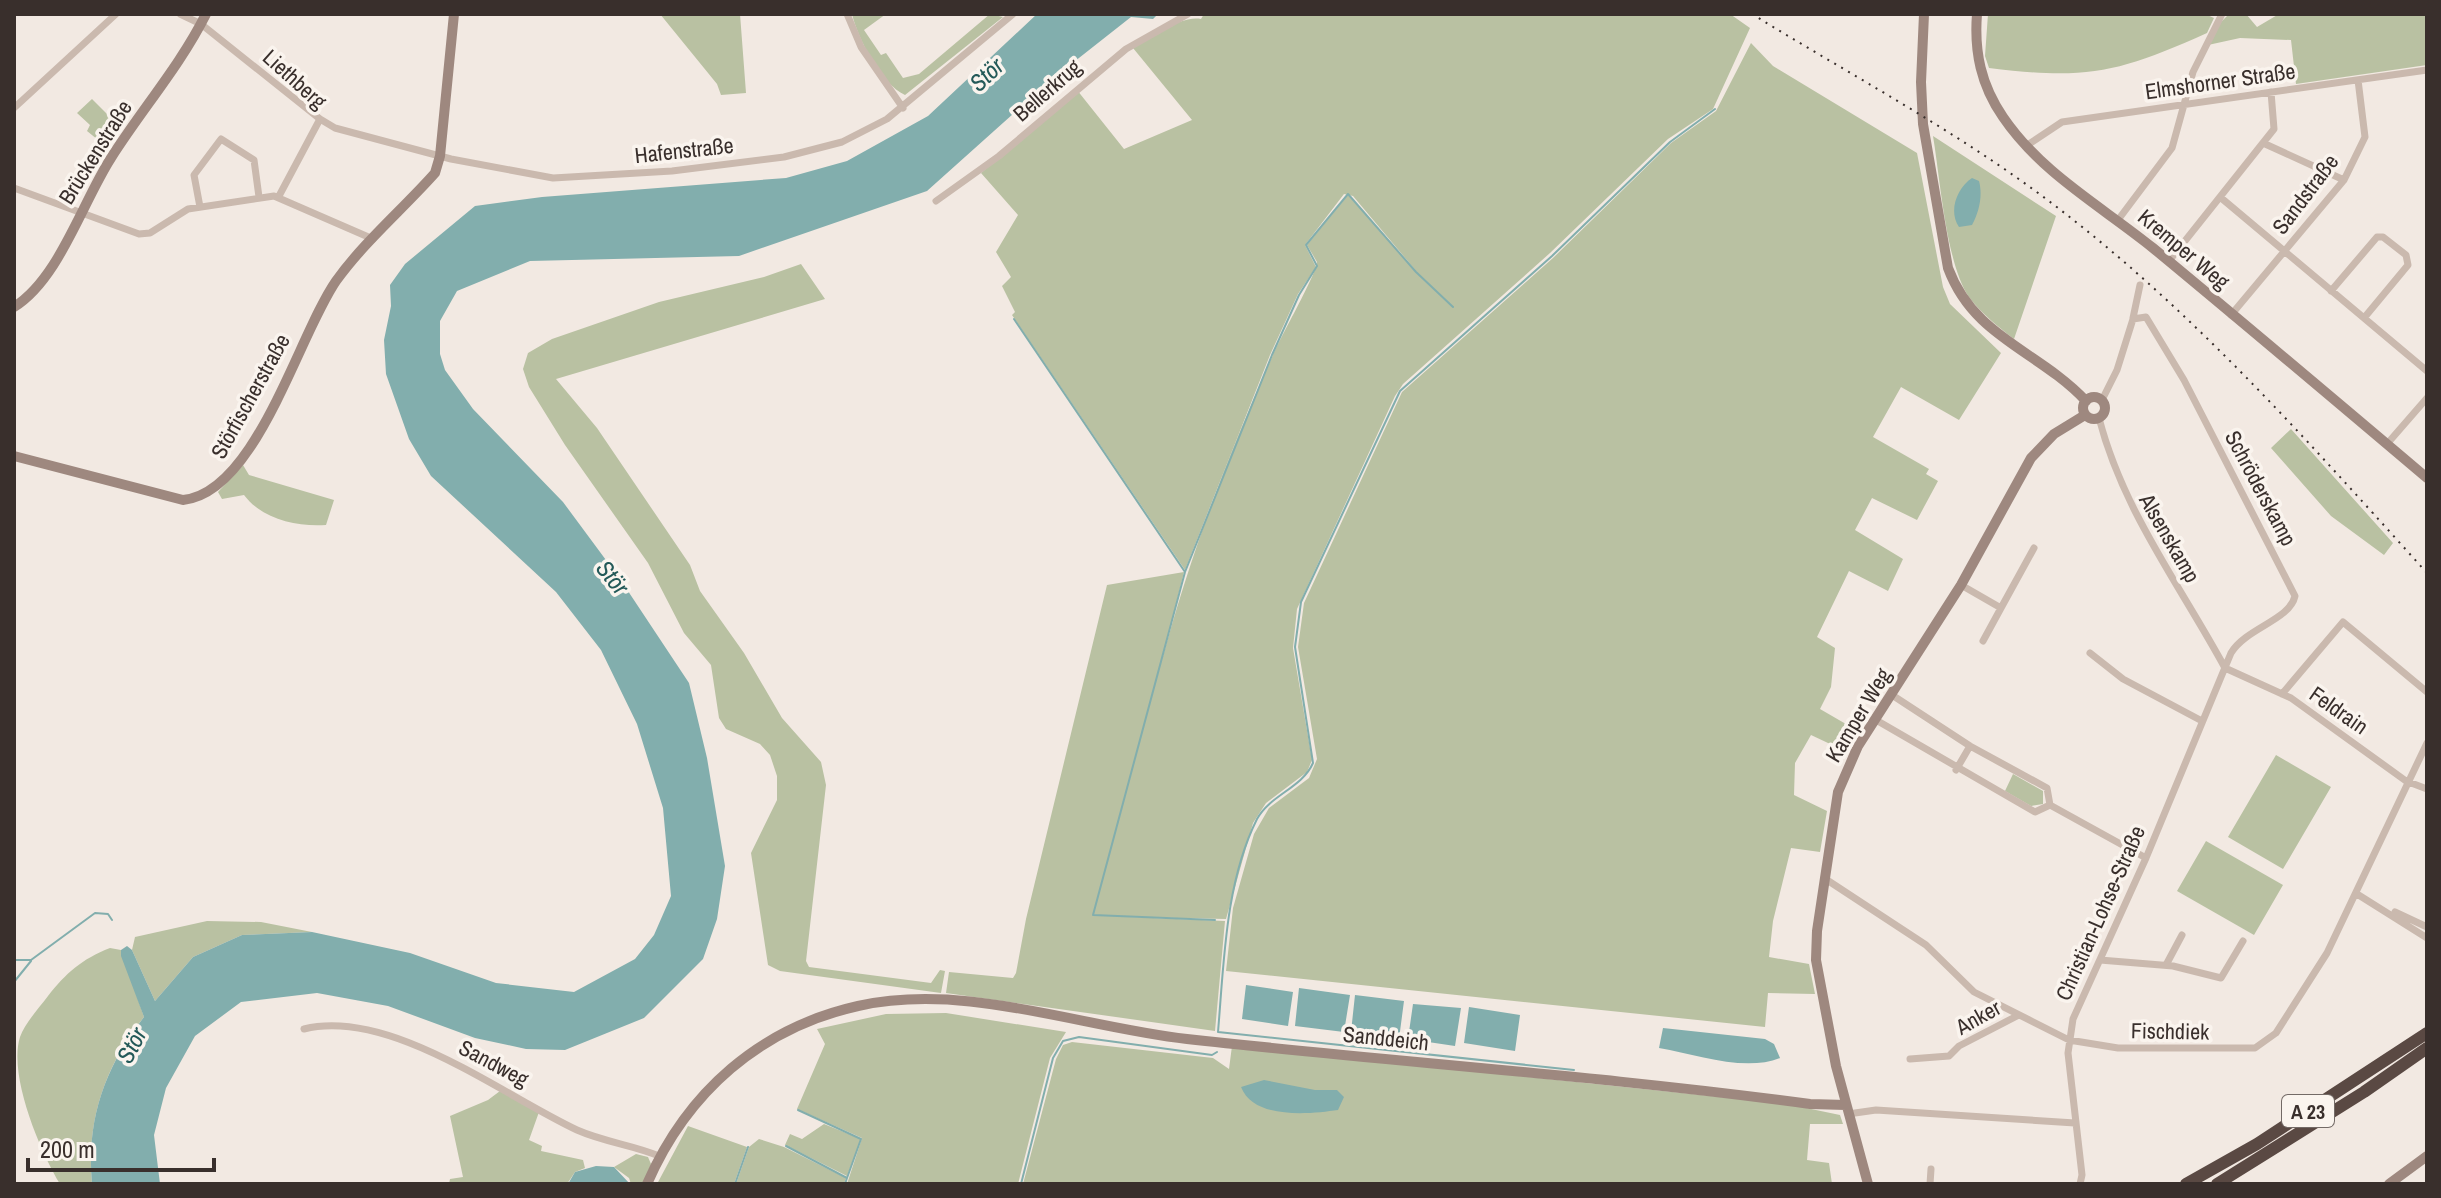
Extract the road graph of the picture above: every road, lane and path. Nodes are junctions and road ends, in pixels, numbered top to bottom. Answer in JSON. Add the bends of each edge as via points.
{"nodes":[{"id":1,"x":116,"y":14,"type":"edge"},
{"id":2,"x":180,"y":14,"type":"edge"},
{"id":3,"x":454,"y":14,"type":"edge"},
{"id":4,"x":847,"y":14,"type":"edge"},
{"id":5,"x":1013,"y":14,"type":"edge"},
{"id":6,"x":1188,"y":14,"type":"edge"},
{"id":7,"x":1924,"y":14,"type":"edge"},
{"id":8,"x":1977,"y":14,"type":"edge"},
{"id":9,"x":2222,"y":14,"type":"edge"},
{"id":10,"x":203,"y":19,"type":"edge"},
{"id":11,"x":2427,"y":70,"type":"edge"},
{"id":12,"x":2358,"y":80,"type":"junction"},
{"id":13,"x":2271,"y":92,"type":"junction"},
{"id":14,"x":2183,"y":103,"type":"junction"},
{"id":15,"x":14,"y":108,"type":"edge"},
{"id":16,"x":903,"y":108,"type":"junction"},
{"id":17,"x":320,"y":119,"type":"junction"},
{"id":18,"x":2263,"y":143,"type":"junction"},
{"id":19,"x":2026,"y":146,"type":"junction"},
{"id":20,"x":440,"y":156,"type":"junction"},
{"id":21,"x":2344,"y":180,"type":"junction"},
{"id":22,"x":14,"y":188,"type":"edge"},
{"id":23,"x":279,"y":196,"type":"junction"},
{"id":24,"x":259,"y":197,"type":"junction"},
{"id":25,"x":2220,"y":197,"type":"junction"},
{"id":26,"x":936,"y":201,"type":"dead end"},
{"id":27,"x":200,"y":207,"type":"junction"},
{"id":28,"x":80,"y":214,"type":"junction"},
{"id":29,"x":2118,"y":220,"type":"junction"},
{"id":30,"x":373,"y":239,"type":"junction"},
{"id":31,"x":2285,"y":251,"type":"junction"},
{"id":32,"x":2169,"y":261,"type":"junction"},
{"id":33,"x":2140,"y":285,"type":"dead end"},
{"id":34,"x":2331,"y":291,"type":"junction"},
{"id":35,"x":14,"y":307,"type":"edge"},
{"id":36,"x":2231,"y":315,"type":"junction"},
{"id":37,"x":2364,"y":318,"type":"junction"},
{"id":38,"x":2134,"y":319,"type":"junction"},
{"id":39,"x":2427,"y":355,"type":"edge"},
{"id":40,"x":2419,"y":364,"type":"junction"},
{"id":41,"x":2427,"y":371,"type":"edge"},
{"id":42,"x":2427,"y":398,"type":"edge"},
{"id":43,"x":2102,"y":400,"type":"junction"},
{"id":44,"x":2086,"y":401,"type":"junction"},
{"id":45,"x":2085,"y":415,"type":"junction"},
{"id":46,"x":2099,"y":418,"type":"junction"},
{"id":47,"x":2387,"y":444,"type":"junction"},
{"id":48,"x":14,"y":456,"type":"edge"},
{"id":49,"x":2427,"y":478,"type":"edge"},
{"id":50,"x":2034,"y":548,"type":"dead end"},
{"id":51,"x":1961,"y":585,"type":"junction"},
{"id":52,"x":2001,"y":608,"type":"junction"},
{"id":53,"x":1983,"y":641,"type":"dead end"},
{"id":54,"x":2090,"y":653,"type":"dead end"},
{"id":55,"x":2225,"y":668,"type":"junction"},
{"id":56,"x":2427,"y":692,"type":"edge"},
{"id":57,"x":2282,"y":694,"type":"junction"},
{"id":58,"x":1892,"y":695,"type":"junction"},
{"id":59,"x":1876,"y":720,"type":"junction"},
{"id":60,"x":2202,"y":721,"type":"junction"},
{"id":61,"x":2427,"y":743,"type":"edge"},
{"id":62,"x":1970,"y":746,"type":"junction"},
{"id":63,"x":1956,"y":770,"type":"junction"},
{"id":64,"x":2406,"y":781,"type":"junction"},
{"id":65,"x":2427,"y":789,"type":"edge"},
{"id":66,"x":2050,"y":805,"type":"junction"},
{"id":67,"x":2146,"y":858,"type":"junction"},
{"id":68,"x":1824,"y":878,"type":"junction"},
{"id":69,"x":2357,"y":894,"type":"junction"},
{"id":70,"x":2378,"y":905,"type":"junction"},
{"id":71,"x":2427,"y":927,"type":"edge"},
{"id":72,"x":2182,"y":935,"type":"dead end"},
{"id":73,"x":2427,"y":938,"type":"edge"},
{"id":74,"x":2243,"y":941,"type":"dead end"},
{"id":75,"x":2100,"y":960,"type":"junction"},
{"id":76,"x":2166,"y":965,"type":"junction"},
{"id":77,"x":2017,"y":1016,"type":"junction"},
{"id":78,"x":304,"y":1029,"type":"dead end"},
{"id":79,"x":2427,"y":1033,"type":"edge"},
{"id":80,"x":2069,"y":1040,"type":"junction"},
{"id":81,"x":2427,"y":1048,"type":"edge"},
{"id":82,"x":1910,"y":1059,"type":"dead end"},
{"id":83,"x":1847,"y":1109,"type":"junction"},
{"id":84,"x":2075,"y":1123,"type":"junction"},
{"id":85,"x":659,"y":1156,"type":"junction"},
{"id":86,"x":2427,"y":1156,"type":"edge"},
{"id":87,"x":1931,"y":1169,"type":"dead end"},
{"id":88,"x":647,"y":1184,"type":"edge"},
{"id":89,"x":1868,"y":1184,"type":"edge"},
{"id":90,"x":1930,"y":1184,"type":"edge"},
{"id":91,"x":2080,"y":1184,"type":"edge"},
{"id":92,"x":2186,"y":1184,"type":"edge"},
{"id":93,"x":2217,"y":1184,"type":"edge"},
{"id":94,"x":2389,"y":1184,"type":"edge"}],
"edges":[{"from":1,"to":15,"type":"street"},
{"from":2,"to":10,"type":"street","name":"Liethberg"},
{"from":3,"to":20,"type":"street"},
{"from":4,"to":16,"type":"street","via":[[861,47]]},
{"from":5,"to":16,"type":"street","name":"Hafenstraße"},
{"from":6,"to":26,"type":"street","name":"Bellerkrug","via":[[1126,49],[999,156]]},
{"from":7,"to":44,"type":"street","via":[[1923,124],[1955,286],[1987,327],[2055,372]]},
{"from":8,"to":19,"type":"street","name":"Kremper Weg","via":[[1980,71],[2004,119]]},
{"from":9,"to":14,"type":"street"},
{"from":10,"to":17,"type":"street","name":"Liethberg"},
{"from":10,"to":28,"type":"street","name":"Brückenstraße","via":[[181,60],[109,160]]},
{"from":11,"to":12,"type":"street","name":"Elmshorner Straße"},
{"from":12,"to":13,"type":"street","name":"Elmshorner Straße"},
{"from":12,"to":21,"type":"street","name":"Sandstraße","via":[[2365,137]]},
{"from":13,"to":14,"type":"street","name":"Elmshorner Straße"},
{"from":13,"to":18,"type":"street","via":[[2275,126]]},
{"from":14,"to":19,"type":"street","name":"Elmshorner Straße","via":[[2056,123]]},
{"from":14,"to":29,"type":"street","via":[[2172,148]]},
{"from":16,"to":20,"type":"street","name":"Hafenstraße","via":[[821,150],[698,168],[553,178]]},
{"from":17,"to":20,"type":"street","name":"Hafenstraße"},
{"from":17,"to":23,"type":"street","name":"Liethberg"},
{"from":18,"to":21,"type":"street"},
{"from":18,"to":25,"type":"street"},
{"from":19,"to":29,"type":"street","name":"Kremper Weg","via":[[2057,177]]},
{"from":20,"to":30,"type":"street","name":"Störfischerstraße","via":[[435,173]]},
{"from":21,"to":31,"type":"street","name":"Sandstraße"},
{"from":22,"to":28,"type":"street"},
{"from":23,"to":24,"type":"street"},
{"from":23,"to":30,"type":"street"},
{"from":24,"to":27,"type":"street"},
{"from":24,"to":27,"type":"street","via":[[254,160],[221,139],[194,175]]},
{"from":25,"to":31,"type":"street"},
{"from":25,"to":32,"type":"street"},
{"from":27,"to":28,"type":"street","via":[[145,234]]},
{"from":28,"to":35,"type":"street","name":"Brückenstraße","via":[[43,280]]},
{"from":29,"to":32,"type":"street","name":"Kremper Weg"},
{"from":30,"to":48,"type":"street","name":"Störfischerstraße","via":[[334,285],[252,443],[209,493],[189,499],[164,496]]},
{"from":31,"to":34,"type":"street"},
{"from":31,"to":36,"type":"street","name":"Sandstraße"},
{"from":32,"to":36,"type":"street","name":"Kremper Weg"},
{"from":33,"to":38,"type":"street"},
{"from":34,"to":37,"type":"street"},
{"from":34,"to":37,"type":"street","via":[[2377,237],[2406,255],[2408,265]]},
{"from":36,"to":47,"type":"street","name":"Kremper Weg"},
{"from":37,"to":40,"type":"street"},
{"from":38,"to":43,"type":"street"},
{"from":38,"to":55,"type":"street","name":"Schröderskamp","via":[[2149,319],[2161,337],[2295,593],[2289,609],[2241,639]]},
{"from":39,"to":40,"type":"street"},
{"from":40,"to":41,"type":"street"},
{"from":42,"to":47,"type":"street"},
{"from":43,"to":44,"type":"street"},
{"from":43,"to":46,"type":"street","via":[[2105,409]]},
{"from":44,"to":45,"type":"street"},
{"from":45,"to":46,"type":"street"},
{"from":45,"to":51,"type":"street","name":"Kamper Weg","via":[[2054,434],[2031,458]]},
{"from":46,"to":55,"type":"street","name":"Alsenskamp","via":[[2131,509]]},
{"from":47,"to":49,"type":"street","name":"Kremper Weg"},
{"from":50,"to":52,"type":"street"},
{"from":51,"to":52,"type":"street"},
{"from":51,"to":58,"type":"street","name":"Kamper Weg"},
{"from":52,"to":53,"type":"street"},
{"from":54,"to":60,"type":"street","via":[[2123,679]]},
{"from":55,"to":57,"type":"street","name":"Feldrain"},
{"from":55,"to":60,"type":"street","name":"Christian-Lohse-Straße"},
{"from":56,"to":57,"type":"street","via":[[2343,622]]},
{"from":57,"to":64,"type":"street","name":"Feldrain"},
{"from":58,"to":59,"type":"street","name":"Kamper Weg"},
{"from":58,"to":62,"type":"street"},
{"from":59,"to":63,"type":"street"},
{"from":59,"to":68,"type":"street","name":"Kamper Weg","via":[[1841,783]]},
{"from":60,"to":67,"type":"street","name":"Christian-Lohse-Straße"},
{"from":61,"to":64,"type":"street","name":"Fischdiek"},
{"from":62,"to":63,"type":"street"},
{"from":62,"to":66,"type":"street","via":[[2047,788]]},
{"from":63,"to":66,"type":"street","via":[[2035,812]]},
{"from":64,"to":65,"type":"street","name":"Feldrain"},
{"from":64,"to":69,"type":"street","name":"Fischdiek"},
{"from":66,"to":67,"type":"street"},
{"from":67,"to":75,"type":"street","name":"Christian-Lohse-Straße"},
{"from":68,"to":77,"type":"street","name":"Fischdiek","via":[[1926,945],[1974,992]]},
{"from":68,"to":83,"type":"street","name":"Kamper Weg","via":[[1816,960]]},
{"from":69,"to":70,"type":"street"},
{"from":69,"to":80,"type":"street","name":"Fischdiek","via":[[2304,991],[2260,1047],[2118,1048]]},
{"from":70,"to":71,"type":"street"},
{"from":70,"to":73,"type":"street"},
{"from":72,"to":76,"type":"street"},
{"from":74,"to":76,"type":"street","via":[[2221,978]]},
{"from":75,"to":76,"type":"street"},
{"from":75,"to":80,"type":"street","name":"Christian-Lohse-Straße"},
{"from":77,"to":80,"type":"street","name":"Fischdiek"},
{"from":77,"to":82,"type":"street","name":"Anker","via":[[1949,1056]]},
{"from":78,"to":85,"type":"street","name":"Sandweg","via":[[350,1029],[402,1041],[576,1129]]},
{"from":79,"to":92,"type":"highway","number":"A 23"},
{"from":80,"to":84,"type":"street","name":"Christian-Lohse-Straße"},
{"from":81,"to":93,"type":"highway","number":"A 23"},
{"from":83,"to":84,"type":"street","name":"Sanddeich"},
{"from":83,"to":85,"type":"street","name":"Sanddeich","via":[[1185,1038],[979,1004],[923,1000],[851,1008],[810,1020],[765,1043],[702,1094]]},
{"from":83,"to":89,"type":"street","name":"Kamper Weg"},
{"from":84,"to":91,"type":"street","name":"Christian-Lohse-Straße"},
{"from":85,"to":88,"type":"street"},
{"from":86,"to":94,"type":"street"},
{"from":87,"to":90,"type":"street"}]}
